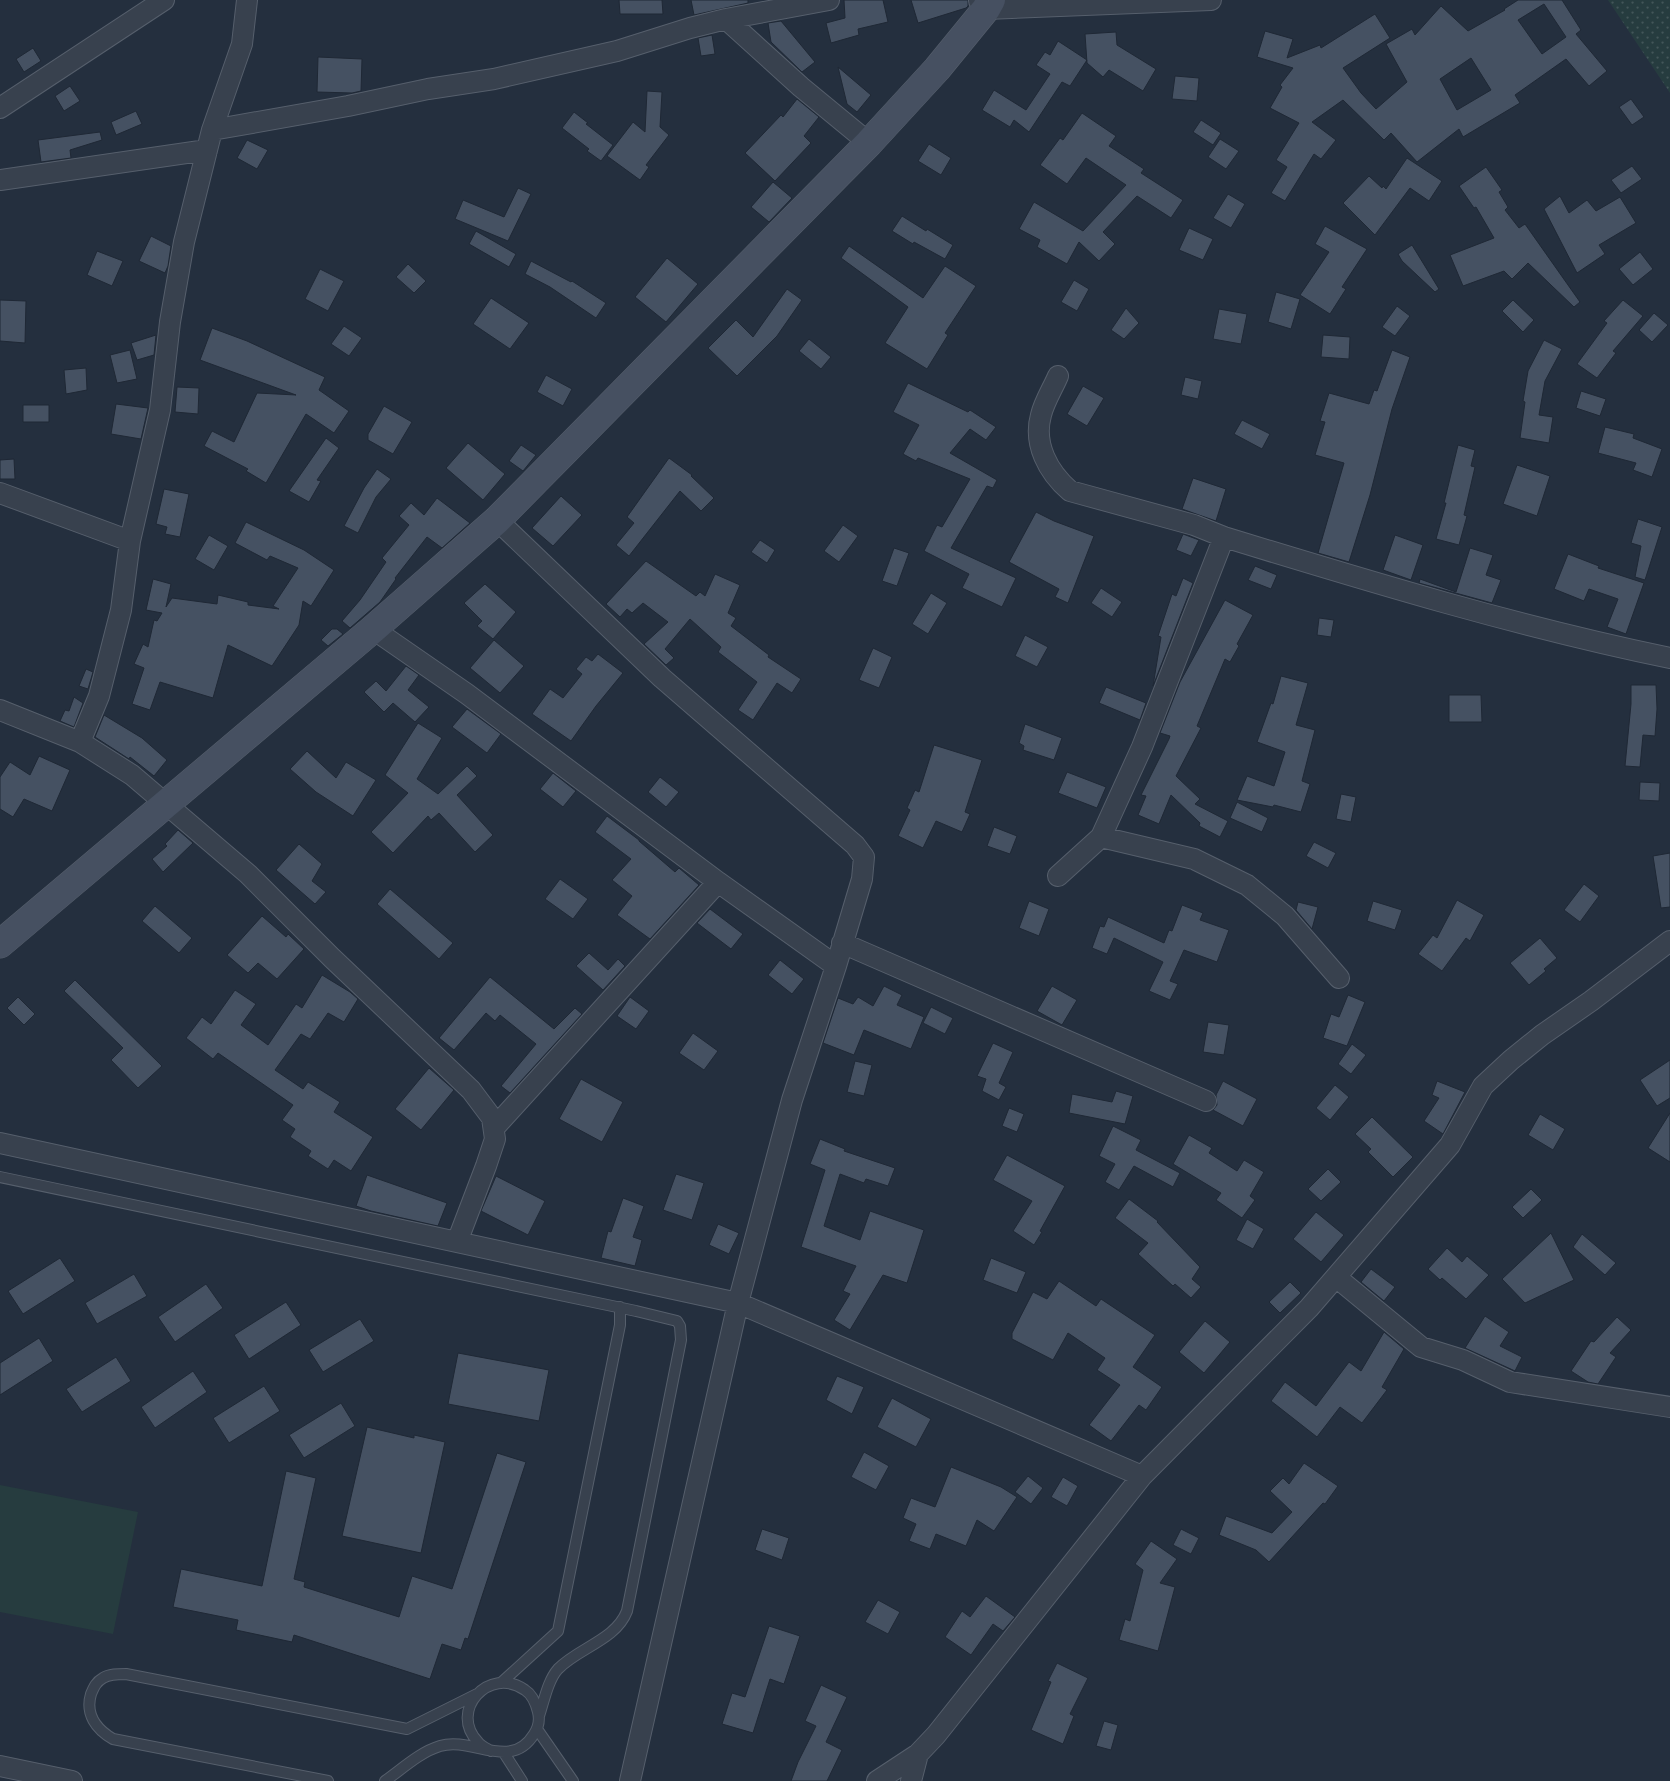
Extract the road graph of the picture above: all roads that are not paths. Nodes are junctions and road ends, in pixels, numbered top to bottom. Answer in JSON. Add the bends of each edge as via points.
{"nodes":[{"id":1,"x":164,"y":0,"type":"edge"},
{"id":2,"x":247,"y":0,"type":"edge"},
{"id":3,"x":829,"y":0,"type":"edge"},
{"id":4,"x":1211,"y":0,"type":"edge"},
{"id":5,"x":985,"y":3,"type":"edge"},
{"id":6,"x":726,"y":19,"type":"junction"},
{"id":7,"x":0,"y":108,"type":"edge"},
{"id":8,"x":212,"y":130,"type":"junction"},
{"id":9,"x":869,"y":143,"type":"junction"},
{"id":10,"x":207,"y":150,"type":"junction"},
{"id":11,"x":0,"y":180,"type":"edge"},
{"id":12,"x":1058,"y":376,"type":"dead end"},
{"id":13,"x":0,"y":494,"type":"edge"},
{"id":14,"x":497,"y":520,"type":"junction"},
{"id":15,"x":1224,"y":537,"type":"junction"},
{"id":16,"x":130,"y":541,"type":"junction"},
{"id":17,"x":373,"y":630,"type":"junction"},
{"id":18,"x":1670,"y":658,"type":"edge"},
{"id":19,"x":0,"y":710,"type":"edge"},
{"id":20,"x":80,"y":742,"type":"junction"},
{"id":21,"x":165,"y":805,"type":"junction"},
{"id":22,"x":1101,"y":837,"type":"junction"},
{"id":23,"x":1058,"y":876,"type":"dead end"},
{"id":24,"x":718,"y":882,"type":"junction"},
{"id":25,"x":1670,"y":941,"type":"edge"},
{"id":26,"x":842,"y":943,"type":"junction"},
{"id":27,"x":0,"y":944,"type":"edge"},
{"id":28,"x":836,"y":966,"type":"junction"},
{"id":29,"x":1339,"y":978,"type":"dead end"},
{"id":30,"x":1206,"y":1101,"type":"dead end"},
{"id":31,"x":494,"y":1128,"type":"junction"},
{"id":32,"x":0,"y":1143,"type":"edge"},
{"id":33,"x":0,"y":1177,"type":"edge"},
{"id":34,"x":456,"y":1242,"type":"junction"},
{"id":35,"x":1336,"y":1277,"type":"junction"},
{"id":36,"x":738,"y":1303,"type":"junction"},
{"id":37,"x":620,"y":1307,"type":"junction"},
{"id":38,"x":1670,"y":1407,"type":"edge"},
{"id":39,"x":1142,"y":1476,"type":"junction"},
{"id":40,"x":502,"y":1682,"type":"junction"},
{"id":41,"x":477,"y":1694,"type":"junction"},
{"id":42,"x":539,"y":1716,"type":"junction"},
{"id":43,"x":537,"y":1729,"type":"junction"},
{"id":44,"x":490,"y":1750,"type":"junction"},
{"id":45,"x":504,"y":1753,"type":"junction"},
{"id":46,"x":918,"y":1754,"type":"junction"},
{"id":47,"x":0,"y":1766,"type":"edge"},
{"id":48,"x":72,"y":1781,"type":"edge"},
{"id":49,"x":328,"y":1781,"type":"edge"},
{"id":50,"x":385,"y":1781,"type":"edge"},
{"id":51,"x":522,"y":1781,"type":"edge"},
{"id":52,"x":573,"y":1781,"type":"edge"},
{"id":53,"x":630,"y":1781,"type":"edge"},
{"id":54,"x":876,"y":1781,"type":"edge"},
{"id":55,"x":911,"y":1781,"type":"edge"}],
"edges":[{"from":1,"to":7,"type":"street"},
{"from":2,"to":8,"type":"street","via":[[242,44]]},
{"from":3,"to":6,"type":"street"},
{"from":4,"to":5,"type":"street"},
{"from":5,"to":9,"type":"street","via":[[938,69]]},
{"from":6,"to":8,"type":"street","via":[[617,52],[494,80],[428,89]]},
{"from":6,"to":9,"type":"street"},
{"from":8,"to":10,"type":"street"},
{"from":9,"to":14,"type":"street"},
{"from":10,"to":11,"type":"street"},
{"from":10,"to":16,"type":"street","via":[[184,242],[170,322],[160,410]]},
{"from":12,"to":15,"type":"street","via":[[1041,415],[1038,440],[1044,458],[1058,480],[1070,491],[1194,525]]},
{"from":13,"to":16,"type":"street"},
{"from":14,"to":17,"type":"street"},
{"from":14,"to":26,"type":"street","via":[[662,678],[861,851],[865,864]]},
{"from":15,"to":18,"type":"street","via":[[1428,599]]},
{"from":15,"to":22,"type":"street","via":[[1142,747]]},
{"from":16,"to":20,"type":"street","via":[[121,610],[99,696]]},
{"from":17,"to":21,"type":"street"},
{"from":17,"to":24,"type":"street","via":[[467,694]]},
{"from":19,"to":20,"type":"street"},
{"from":20,"to":21,"type":"street","via":[[132,775]]},
{"from":21,"to":27,"type":"street"},
{"from":21,"to":31,"type":"street","via":[[248,874],[471,1090],[492,1118]]},
{"from":22,"to":23,"type":"street"},
{"from":22,"to":29,"type":"street","via":[[1194,859],[1247,885],[1285,916]]},
{"from":24,"to":28,"type":"street"},
{"from":24,"to":31,"type":"street"},
{"from":25,"to":35,"type":"street","via":[[1542,1035],[1483,1086],[1450,1145]]},
{"from":26,"to":28,"type":"street"},
{"from":26,"to":30,"type":"street"},
{"from":28,"to":36,"type":"street","via":[[792,1100]]},
{"from":31,"to":34,"type":"street","via":[[486,1166]]},
{"from":32,"to":34,"type":"street"},
{"from":33,"to":37,"type":"lane"},
{"from":34,"to":36,"type":"street"},
{"from":35,"to":38,"type":"street","via":[[1421,1347],[1463,1360],[1510,1382]]},
{"from":35,"to":39,"type":"street"},
{"from":36,"to":39,"type":"street"},
{"from":36,"to":53,"type":"street"},
{"from":37,"to":40,"type":"lane","via":[[620,1325],[558,1631]]},
{"from":37,"to":42,"type":"lane","via":[[677,1321],[680,1326],[679,1350],[624,1617],[612,1631],[557,1670]]},
{"from":39,"to":46,"type":"street"},
{"from":40,"to":41,"type":"lane","via":[[488,1685]]},
{"from":40,"to":42,"type":"lane","via":[[515,1684],[527,1691],[536,1702]]},
{"from":41,"to":44,"type":"lane","via":[[470,1705],[468,1719],[471,1732]]},
{"from":41,"to":49,"type":"lane","via":[[407,1730],[126,1674],[105,1676],[95,1683],[89,1701],[91,1717],[101,1731],[113,1739]]},
{"from":42,"to":43,"type":"lane"},
{"from":43,"to":45,"type":"lane","via":[[530,1741],[518,1750]]},
{"from":43,"to":52,"type":"lane"},
{"from":44,"to":45,"type":"lane"},
{"from":44,"to":50,"type":"lane","via":[[463,1745],[442,1746],[424,1754]]},
{"from":45,"to":51,"type":"lane"},
{"from":46,"to":54,"type":"street"},
{"from":46,"to":55,"type":"street"},
{"from":47,"to":48,"type":"street"}]}
